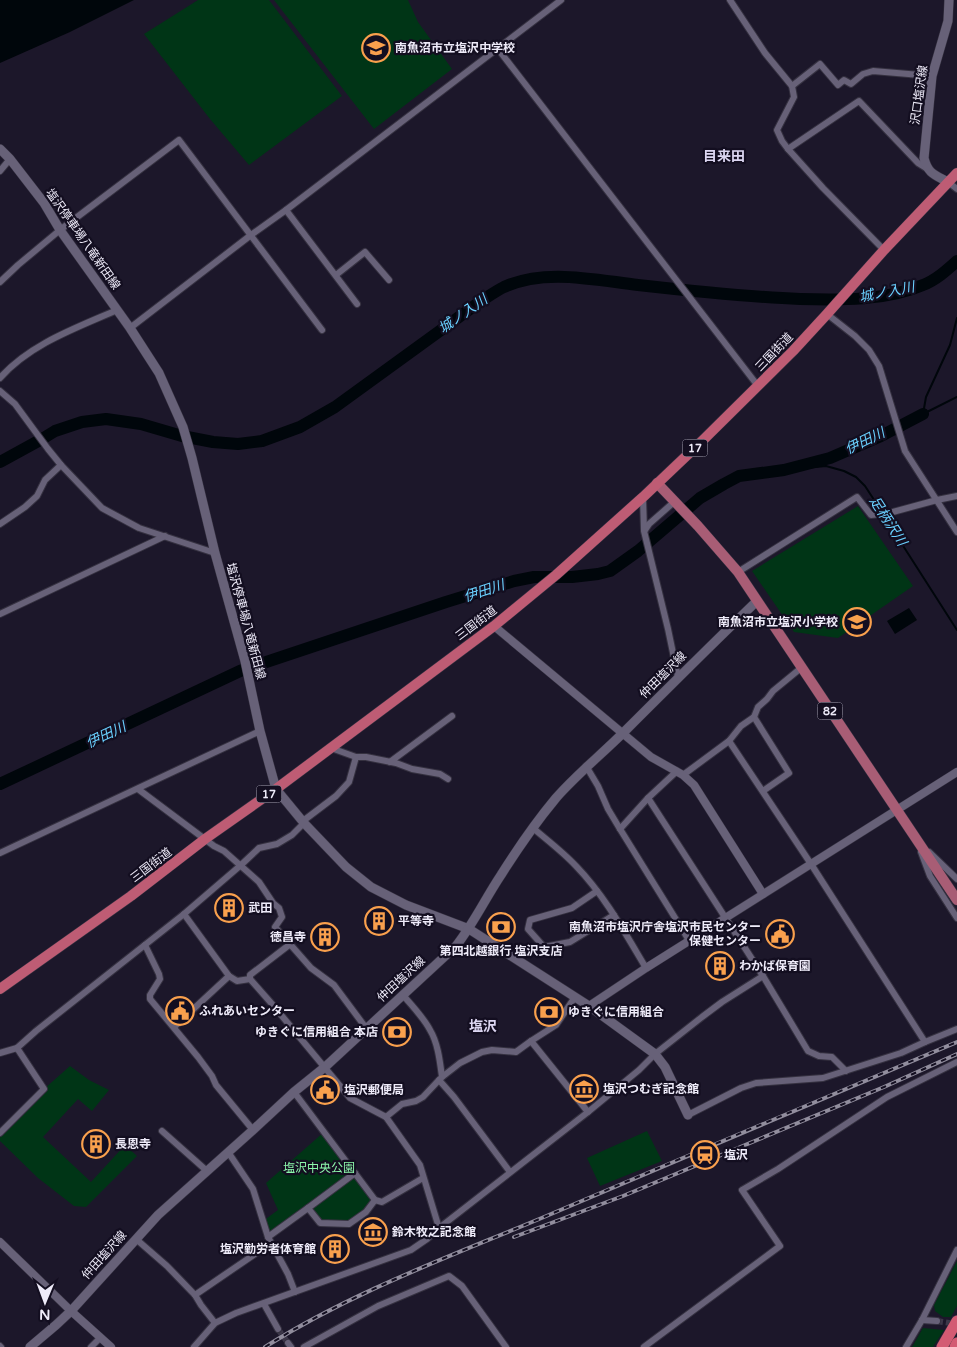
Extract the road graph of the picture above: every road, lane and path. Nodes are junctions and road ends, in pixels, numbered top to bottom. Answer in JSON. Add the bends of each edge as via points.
{"nodes":[{"id":1,"x":561,"y":0,"type":"edge"},
{"id":2,"x":730,"y":0,"type":"edge"},
{"id":3,"x":949,"y":0,"type":"edge"},
{"id":4,"x":498,"y":49,"type":"junction"},
{"id":5,"x":932,"y":76,"type":"junction"},
{"id":6,"x":792,"y":86,"type":"junction"},
{"id":7,"x":0,"y":149,"type":"edge"},
{"id":8,"x":788,"y":149,"type":"junction"},
{"id":9,"x":10,"y":159,"type":"junction"},
{"id":10,"x":926,"y":168,"type":"junction"},
{"id":11,"x":0,"y":171,"type":"edge"},
{"id":12,"x":957,"y":173,"type":"edge"},
{"id":13,"x":948,"y":182,"type":"junction"},
{"id":14,"x":957,"y":189,"type":"edge"},
{"id":15,"x":286,"y":210,"type":"junction"},
{"id":16,"x":60,"y":230,"type":"junction"},
{"id":17,"x":251,"y":235,"type":"junction"},
{"id":18,"x":884,"y":250,"type":"junction"},
{"id":19,"x":336,"y":275,"type":"junction"},
{"id":20,"x":388,"y":280,"type":"dead end"},
{"id":21,"x":0,"y":282,"type":"edge"},
{"id":22,"x":357,"y":304,"type":"dead end"},
{"id":23,"x":117,"y":310,"type":"junction"},
{"id":24,"x":828,"y":314,"type":"junction"},
{"id":25,"x":130,"y":328,"type":"junction"},
{"id":26,"x":322,"y":330,"type":"dead end"},
{"id":27,"x":0,"y":378,"type":"edge"},
{"id":28,"x":758,"y":386,"type":"junction"},
{"id":29,"x":0,"y":391,"type":"edge"},
{"id":30,"x":61,"y":465,"type":"junction"},
{"id":31,"x":657,"y":483,"type":"junction"},
{"id":32,"x":957,"y":496,"type":"edge"},
{"id":33,"x":643,"y":497,"type":"junction"},
{"id":34,"x":937,"y":500,"type":"junction"},
{"id":35,"x":674,"y":502,"type":"junction"},
{"id":36,"x":0,"y":524,"type":"edge"},
{"id":37,"x":644,"y":532,"type":"junction"},
{"id":38,"x":957,"y":532,"type":"edge"},
{"id":39,"x":165,"y":536,"type":"junction"},
{"id":40,"x":215,"y":553,"type":"junction"},
{"id":41,"x":738,"y":572,"type":"junction"},
{"id":42,"x":757,"y":601,"type":"junction"},
{"id":43,"x":0,"y":614,"type":"edge"},
{"id":44,"x":494,"y":626,"type":"junction"},
{"id":45,"x":801,"y":668,"type":"junction"},
{"id":46,"x":678,"y":678,"type":"junction"},
{"id":47,"x":452,"y":716,"type":"dead end"},
{"id":48,"x":754,"y":717,"type":"junction"},
{"id":49,"x":260,"y":731,"type":"junction"},
{"id":50,"x":622,"y":734,"type":"junction"},
{"id":51,"x":729,"y":741,"type":"junction"},
{"id":52,"x":331,"y":748,"type":"junction"},
{"id":53,"x":356,"y":757,"type":"junction"},
{"id":54,"x":390,"y":762,"type":"junction"},
{"id":55,"x":586,"y":766,"type":"junction"},
{"id":56,"x":957,"y":772,"type":"edge"},
{"id":57,"x":680,"y":773,"type":"junction"},
{"id":58,"x":448,"y":779,"type":"dead end"},
{"id":59,"x":138,"y":789,"type":"junction"},
{"id":60,"x":276,"y":789,"type":"junction"},
{"id":61,"x":762,"y":791,"type":"junction"},
{"id":62,"x":648,"y":798,"type":"junction"},
{"id":63,"x":896,"y":811,"type":"junction"},
{"id":64,"x":304,"y":822,"type":"junction"},
{"id":65,"x":533,"y":828,"type":"junction"},
{"id":66,"x":620,"y":829,"type":"junction"},
{"id":67,"x":205,"y":839,"type":"junction"},
{"id":68,"x":917,"y":842,"type":"junction"},
{"id":69,"x":0,"y":853,"type":"edge"},
{"id":70,"x":811,"y":864,"type":"junction"},
{"id":71,"x":241,"y":865,"type":"junction"},
{"id":72,"x":957,"y":879,"type":"edge"},
{"id":73,"x":597,"y":891,"type":"junction"},
{"id":74,"x":763,"y":894,"type":"junction"},
{"id":75,"x":957,"y":900,"type":"edge"},
{"id":76,"x":184,"y":914,"type":"junction"},
{"id":77,"x":614,"y":915,"type":"junction"},
{"id":78,"x":726,"y":918,"type":"junction"},
{"id":79,"x":957,"y":918,"type":"edge"},
{"id":80,"x":470,"y":929,"type":"junction"},
{"id":81,"x":690,"y":942,"type":"junction"},
{"id":82,"x":144,"y":945,"type":"junction"},
{"id":83,"x":290,"y":945,"type":"junction"},
{"id":84,"x":646,"y":968,"type":"junction"},
{"id":85,"x":229,"y":976,"type":"junction"},
{"id":86,"x":763,"y":976,"type":"junction"},
{"id":87,"x":250,"y":979,"type":"junction"},
{"id":88,"x":0,"y":990,"type":"edge"},
{"id":89,"x":404,"y":995,"type":"junction"},
{"id":90,"x":575,"y":997,"type":"junction"},
{"id":91,"x":589,"y":1006,"type":"junction"},
{"id":92,"x":174,"y":1027,"type":"junction"},
{"id":93,"x":366,"y":1028,"type":"junction"},
{"id":94,"x":957,"y":1029,"type":"edge"},
{"id":95,"x":531,"y":1041,"type":"junction"},
{"id":96,"x":924,"y":1042,"type":"junction"},
{"id":97,"x":17,"y":1048,"type":"junction"},
{"id":98,"x":0,"y":1053,"type":"edge"},
{"id":99,"x":655,"y":1054,"type":"junction"},
{"id":100,"x":957,"y":1062,"type":"edge"},
{"id":101,"x":325,"y":1067,"type":"junction"},
{"id":102,"x":846,"y":1071,"type":"junction"},
{"id":103,"x":441,"y":1079,"type":"junction"},
{"id":104,"x":294,"y":1092,"type":"junction"},
{"id":105,"x":588,"y":1112,"type":"junction"},
{"id":106,"x":688,"y":1115,"type":"joint"},
{"id":107,"x":386,"y":1117,"type":"junction"},
{"id":108,"x":253,"y":1130,"type":"junction"},
{"id":109,"x":162,"y":1131,"type":"dead end"},
{"id":110,"x":0,"y":1133,"type":"edge"},
{"id":111,"x":228,"y":1152,"type":"junction"},
{"id":112,"x":207,"y":1171,"type":"junction"},
{"id":113,"x":510,"y":1172,"type":"junction"},
{"id":114,"x":355,"y":1173,"type":"junction"},
{"id":115,"x":423,"y":1178,"type":"junction"},
{"id":116,"x":375,"y":1200,"type":"junction"},
{"id":117,"x":308,"y":1208,"type":"junction"},
{"id":118,"x":439,"y":1228,"type":"junction"},
{"id":119,"x":136,"y":1239,"type":"junction"},
{"id":120,"x":269,"y":1240,"type":"junction"},
{"id":121,"x":0,"y":1242,"type":"edge"},
{"id":122,"x":957,"y":1250,"type":"edge"},
{"id":123,"x":295,"y":1292,"type":"junction"},
{"id":124,"x":195,"y":1295,"type":"junction"},
{"id":125,"x":264,"y":1304,"type":"junction"},
{"id":126,"x":71,"y":1311,"type":"junction"},
{"id":127,"x":922,"y":1320,"type":"junction"},
{"id":128,"x":936,"y":1321,"type":"tunnel mouth"},
{"id":129,"x":957,"y":1321,"type":"edge"},
{"id":130,"x":215,"y":1324,"type":"junction"},
{"id":131,"x":278,"y":1328,"type":"tunnel mouth"},
{"id":132,"x":100,"y":1338,"type":"junction"},
{"id":133,"x":957,"y":1343,"type":"edge"},
{"id":134,"x":30,"y":1347,"type":"edge"},
{"id":135,"x":91,"y":1347,"type":"edge"},
{"id":136,"x":111,"y":1347,"type":"edge"},
{"id":137,"x":194,"y":1347,"type":"edge"},
{"id":138,"x":304,"y":1347,"type":"edge"},
{"id":139,"x":506,"y":1347,"type":"edge"},
{"id":140,"x":644,"y":1347,"type":"edge"},
{"id":141,"x":906,"y":1347,"type":"edge"},
{"id":142,"x":942,"y":1347,"type":"edge"},
{"id":143,"x":954,"y":1347,"type":"edge"}],
"edges":[{"from":1,"to":4,"type":"street"},
{"from":2,"to":6,"type":"street","via":[[765,53]]},
{"from":3,"to":5,"type":"main road","name":"沢口塩沢線","via":[[948,21]]},
{"from":4,"to":15,"type":"street"},
{"from":4,"to":28,"type":"street"},
{"from":5,"to":6,"type":"street","via":[[873,72],[863,74],[851,84],[844,80],[838,85],[820,64]]},
{"from":5,"to":10,"type":"main road","name":"沢口塩沢線","via":[[924,158]]},
{"from":6,"to":8,"type":"street","via":[[794,97],[777,130]]},
{"from":7,"to":9,"type":"main road","name":"塩沢停車場八竜新田線"},
{"from":8,"to":10,"type":"street","via":[[859,101]]},
{"from":8,"to":18,"type":"street"},
{"from":9,"to":11,"type":"street"},
{"from":9,"to":16,"type":"main road","name":"塩沢停車場八竜新田線"},
{"from":10,"to":13,"type":"main road"},
{"from":12,"to":13,"type":"highway","name":"三国街道","number":"17"},
{"from":13,"to":14,"type":"street"},
{"from":13,"to":18,"type":"highway","name":"三国街道","number":"17"},
{"from":15,"to":17,"type":"street"},
{"from":15,"to":19,"type":"street"},
{"from":16,"to":17,"type":"street","via":[[179,140]]},
{"from":16,"to":21,"type":"street"},
{"from":16,"to":23,"type":"main road","name":"塩沢停車場八竜新田線"},
{"from":17,"to":25,"type":"street"},
{"from":17,"to":26,"type":"street"},
{"from":18,"to":24,"type":"highway","name":"三国街道","number":"17"},
{"from":19,"to":20,"type":"street","via":[[366,252]]},
{"from":19,"to":22,"type":"street"},
{"from":23,"to":25,"type":"main road","name":"塩沢停車場八竜新田線"},
{"from":23,"to":27,"type":"street","via":[[26,354]]},
{"from":24,"to":28,"type":"highway","name":"三国街道","number":"17"},
{"from":24,"to":34,"type":"street","via":[[869,350],[879,366],[905,451]]},
{"from":25,"to":40,"type":"main road","name":"塩沢停車場八竜新田線","via":[[159,373],[183,427]]},
{"from":28,"to":31,"type":"highway","name":"三国街道","number":"17"},
{"from":29,"to":30,"type":"street","via":[[15,404]]},
{"from":30,"to":36,"type":"street","via":[[45,480],[37,496]]},
{"from":30,"to":39,"type":"street","via":[[102,508],[139,528]]},
{"from":31,"to":33,"type":"highway","name":"三国街道","number":"17"},
{"from":31,"to":35,"type":"main road","number":"82"},
{"from":32,"to":34,"type":"street"},
{"from":33,"to":37,"type":"street"},
{"from":33,"to":44,"type":"highway","name":"三国街道","number":"17"},
{"from":34,"to":38,"type":"street"},
{"from":34,"to":41,"type":"street","via":[[871,515],[857,497]]},
{"from":35,"to":37,"type":"street"},
{"from":35,"to":41,"type":"main road","number":"82"},
{"from":37,"to":46,"type":"street"},
{"from":39,"to":40,"type":"street"},
{"from":39,"to":43,"type":"street"},
{"from":40,"to":49,"type":"main road","name":"塩沢停車場八竜新田線","via":[[245,661]]},
{"from":41,"to":42,"type":"main road","number":"82"},
{"from":42,"to":45,"type":"main road","number":"82"},
{"from":42,"to":46,"type":"main road","name":"仲田塩沢線"},
{"from":44,"to":50,"type":"street"},
{"from":44,"to":52,"type":"highway","name":"三国街道","number":"17"},
{"from":45,"to":48,"type":"street","via":[[773,690]]},
{"from":45,"to":63,"type":"main road","number":"82"},
{"from":46,"to":50,"type":"main road","name":"仲田塩沢線"},
{"from":47,"to":54,"type":"street"},
{"from":48,"to":51,"type":"street","via":[[741,726]]},
{"from":48,"to":61,"type":"street","via":[[789,773]]},
{"from":49,"to":59,"type":"street"},
{"from":49,"to":60,"type":"main road","name":"塩沢停車場八竜新田線"},
{"from":50,"to":55,"type":"main road","name":"仲田塩沢線"},
{"from":50,"to":57,"type":"street","via":[[651,757]]},
{"from":51,"to":57,"type":"street"},
{"from":51,"to":61,"type":"street"},
{"from":52,"to":53,"type":"street"},
{"from":52,"to":60,"type":"highway","name":"三国街道","number":"17"},
{"from":53,"to":54,"type":"street"},
{"from":53,"to":64,"type":"street","via":[[349,782]]},
{"from":54,"to":58,"type":"street","via":[[440,774]]},
{"from":55,"to":65,"type":"main road","name":"仲田塩沢線"},
{"from":55,"to":66,"type":"street"},
{"from":56,"to":63,"type":"street"},
{"from":57,"to":62,"type":"street"},
{"from":57,"to":74,"type":"street","via":[[694,785]]},
{"from":59,"to":67,"type":"street"},
{"from":59,"to":69,"type":"street"},
{"from":60,"to":64,"type":"main road"},
{"from":60,"to":67,"type":"highway","name":"三国街道","number":"17"},
{"from":61,"to":70,"type":"street"},
{"from":62,"to":66,"type":"street"},
{"from":62,"to":78,"type":"street"},
{"from":63,"to":68,"type":"main road","number":"82"},
{"from":63,"to":70,"type":"street"},
{"from":64,"to":71,"type":"street","via":[[277,844],[259,848]]},
{"from":64,"to":80,"type":"main road","via":[[346,867],[371,887],[406,905]]},
{"from":65,"to":73,"type":"street","via":[[576,866]]},
{"from":65,"to":80,"type":"main road","name":"仲田塩沢線","via":[[500,876]]},
{"from":66,"to":81,"type":"street"},
{"from":67,"to":71,"type":"street"},
{"from":67,"to":88,"type":"highway","name":"三国街道","number":"17"},
{"from":68,"to":72,"type":"street"},
{"from":68,"to":75,"type":"main road","number":"82"},
{"from":68,"to":79,"type":"street","via":[[930,876]]},
{"from":70,"to":74,"type":"street"},
{"from":70,"to":96,"type":"street"},
{"from":71,"to":76,"type":"street"},
{"from":71,"to":83,"type":"street","via":[[279,908],[282,917],[275,927]]},
{"from":73,"to":77,"type":"street"},
{"from":73,"to":77,"type":"street","via":[[572,908],[530,920],[528,929],[544,947],[570,942]]},
{"from":74,"to":78,"type":"street"},
{"from":76,"to":82,"type":"street"},
{"from":76,"to":85,"type":"street"},
{"from":77,"to":84,"type":"street"},
{"from":78,"to":81,"type":"street"},
{"from":78,"to":86,"type":"street"},
{"from":80,"to":89,"type":"main road","name":"仲田塩沢線"},
{"from":80,"to":90,"type":"main road"},
{"from":81,"to":84,"type":"street"},
{"from":82,"to":92,"type":"street","via":[[160,979],[150,999]]},
{"from":82,"to":97,"type":"street"},
{"from":83,"to":87,"type":"street","via":[[250,975]]},
{"from":83,"to":93,"type":"street","via":[[311,968],[334,985]]},
{"from":84,"to":91,"type":"street"},
{"from":85,"to":87,"type":"street","via":[[237,981]]},
{"from":85,"to":92,"type":"street"},
{"from":86,"to":99,"type":"street","via":[[722,1002]]},
{"from":86,"to":102,"type":"street","via":[[808,1051],[832,1057]]},
{"from":87,"to":101,"type":"street"},
{"from":89,"to":93,"type":"main road","name":"仲田塩沢線"},
{"from":89,"to":103,"type":"street","via":[[430,1030]]},
{"from":90,"to":91,"type":"main road"},
{"from":90,"to":95,"type":"street","via":[[556,1025]]},
{"from":91,"to":99,"type":"main road"},
{"from":92,"to":108,"type":"street"},
{"from":93,"to":101,"type":"main road","name":"仲田塩沢線"},
{"from":94,"to":96,"type":"street"},
{"from":95,"to":103,"type":"street","via":[[516,1052],[482,1052],[460,1063]]},
{"from":95,"to":105,"type":"street"},
{"from":96,"to":102,"type":"street"},
{"from":97,"to":98,"type":"street"},
{"from":97,"to":110,"type":"street","via":[[44,1089]]},
{"from":99,"to":105,"type":"street"},
{"from":99,"to":106,"type":"main road","via":[[665,1067]]},
{"from":100,"to":140,"type":"street","via":[[887,1098],[742,1190],[780,1246]]},
{"from":101,"to":104,"type":"main road","name":"仲田塩沢線"},
{"from":101,"to":107,"type":"street","via":[[350,1098]]},
{"from":102,"to":106,"type":"street","via":[[816,1079],[756,1083]]},
{"from":103,"to":107,"type":"street","via":[[416,1101],[402,1104]]},
{"from":103,"to":113,"type":"street"},
{"from":104,"to":108,"type":"main road","name":"仲田塩沢線"},
{"from":104,"to":114,"type":"street"},
{"from":105,"to":113,"type":"street"},
{"from":107,"to":115,"type":"street","via":[[420,1165]]},
{"from":108,"to":111,"type":"main road","name":"仲田塩沢線"},
{"from":109,"to":112,"type":"street"},
{"from":111,"to":112,"type":"main road","name":"仲田塩沢線"},
{"from":111,"to":120,"type":"street","via":[[253,1189]]},
{"from":112,"to":119,"type":"main road","name":"仲田塩沢線"},
{"from":113,"to":118,"type":"street"},
{"from":114,"to":116,"type":"street"},
{"from":114,"to":117,"type":"street"},
{"from":115,"to":116,"type":"street","via":[[382,1202]]},
{"from":115,"to":118,"type":"street"},
{"from":116,"to":117,"type":"street","via":[[366,1212],[349,1224],[320,1223]]},
{"from":117,"to":120,"type":"street"},
{"from":118,"to":123,"type":"street","via":[[411,1250]]},
{"from":119,"to":124,"type":"street"},
{"from":119,"to":126,"type":"main road","name":"仲田塩沢線"},
{"from":120,"to":123,"type":"street"},
{"from":120,"to":124,"type":"street"},
{"from":121,"to":126,"type":"street"},
{"from":122,"to":127,"type":"street"},
{"from":123,"to":125,"type":"street"},
{"from":124,"to":130,"type":"street"},
{"from":125,"to":130,"type":"street"},
{"from":125,"to":131,"type":"street"},
{"from":126,"to":132,"type":"street"},
{"from":126,"to":134,"type":"main road","name":"仲田塩沢線"},
{"from":127,"to":128,"type":"street"},
{"from":127,"to":141,"type":"street"},
{"from":129,"to":142,"type":"highway"},
{"from":130,"to":137,"type":"street"},
{"from":132,"to":135,"type":"street"},
{"from":132,"to":136,"type":"street"},
{"from":133,"to":143,"type":"highway"},
{"from":138,"to":139,"type":"street","via":[[378,1306],[449,1276],[462,1286]]}]}
